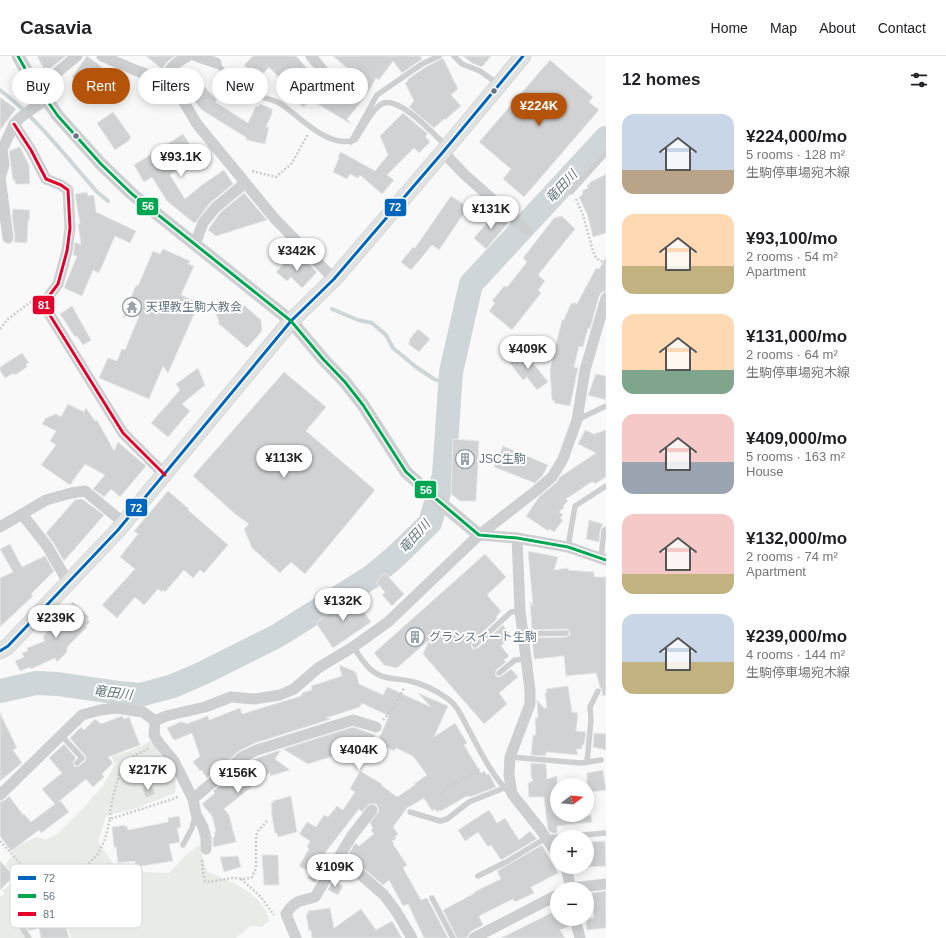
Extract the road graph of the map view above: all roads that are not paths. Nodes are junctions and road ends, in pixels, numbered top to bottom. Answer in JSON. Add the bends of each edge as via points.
{"nodes":[{"id":1,"x":18,"y":56,"type":"edge"},
{"id":2,"x":77,"y":56,"type":"edge"},
{"id":3,"x":102,"y":56,"type":"edge"},
{"id":4,"x":188,"y":56,"type":"edge"},
{"id":5,"x":196,"y":56,"type":"edge"},
{"id":6,"x":206,"y":56,"type":"edge"},
{"id":7,"x":311,"y":56,"type":"edge"},
{"id":8,"x":439,"y":56,"type":"edge"},
{"id":9,"x":454,"y":56,"type":"edge"},
{"id":10,"x":523,"y":56,"type":"edge"},
{"id":11,"x":216,"y":63,"type":"junction"},
{"id":12,"x":25,"y":68,"type":"edge"},
{"id":13,"x":62,"y":68,"type":"edge"},
{"id":14,"x":170,"y":68,"type":"edge"},
{"id":15,"x":321,"y":68,"type":"edge"},
{"id":16,"x":138,"y":71,"type":"edge"},
{"id":17,"x":499,"y":84,"type":"junction"},
{"id":18,"x":38,"y":104,"type":"edge"},
{"id":19,"x":43,"y":104,"type":"edge"},
{"id":20,"x":185,"y":104,"type":"edge"},
{"id":21,"x":18,"y":120,"type":"junction"},
{"id":22,"x":351,"y":142,"type":"junction"},
{"id":23,"x":445,"y":150,"type":"junction"},
{"id":24,"x":606,"y":152,"type":"edge"},
{"id":25,"x":0,"y":174,"type":"edge"},
{"id":26,"x":245,"y":183,"type":"junction"},
{"id":27,"x":571,"y":192,"type":"road end"},
{"id":28,"x":527,"y":230,"type":"dead end"},
{"id":29,"x":8,"y":238,"type":"dead end"},
{"id":30,"x":195,"y":244,"type":"junction"},
{"id":31,"x":334,"y":279,"type":"junction"},
{"id":32,"x":606,"y":298,"type":"edge"},
{"id":33,"x":603,"y":320,"type":"edge"},
{"id":34,"x":291,"y":321,"type":"junction"},
{"id":35,"x":606,"y":406,"type":"edge"},
{"id":36,"x":577,"y":420,"type":"junction"},
{"id":37,"x":165,"y":475,"type":"junction"},
{"id":38,"x":606,"y":486,"type":"edge"},
{"id":39,"x":22,"y":514,"type":"junction"},
{"id":40,"x":124,"y":523,"type":"junction"},
{"id":41,"x":0,"y":527,"type":"edge"},
{"id":42,"x":606,"y":529,"type":"edge"},
{"id":43,"x":479,"y":535,"type":"junction"},
{"id":44,"x":517,"y":538,"type":"junction"},
{"id":45,"x":568,"y":548,"type":"junction"},
{"id":46,"x":603,"y":559,"type":"edge"},
{"id":47,"x":68,"y":582,"type":"junction"},
{"id":48,"x":520,"y":611,"type":"junction"},
{"id":49,"x":566,"y":633,"type":"dead end"},
{"id":50,"x":523,"y":634,"type":"junction"},
{"id":51,"x":475,"y":645,"type":"dead end"},
{"id":52,"x":353,"y":647,"type":"junction"},
{"id":53,"x":0,"y":651,"type":"edge"},
{"id":54,"x":526,"y":659,"type":"junction"},
{"id":55,"x":499,"y":673,"type":"dead end"},
{"id":56,"x":598,"y":691,"type":"dead end"},
{"id":57,"x":155,"y":721,"type":"junction"},
{"id":58,"x":376,"y":727,"type":"road end"},
{"id":59,"x":62,"y":735,"type":"junction"},
{"id":60,"x":510,"y":757,"type":"junction"},
{"id":61,"x":601,"y":760,"type":"dead end"},
{"id":62,"x":587,"y":762,"type":"junction"},
{"id":63,"x":77,"y":763,"type":"dead end"},
{"id":64,"x":508,"y":791,"type":"junction"},
{"id":65,"x":191,"y":794,"type":"junction"},
{"id":66,"x":0,"y":795,"type":"edge"},
{"id":67,"x":372,"y":810,"type":"dead end"},
{"id":68,"x":410,"y":812,"type":"dead end"},
{"id":69,"x":196,"y":814,"type":"junction"},
{"id":70,"x":606,"y":833,"type":"edge"},
{"id":71,"x":550,"y":834,"type":"edge"},
{"id":72,"x":594,"y":834,"type":"edge"},
{"id":73,"x":550,"y":840,"type":"edge"},
{"id":74,"x":183,"y":845,"type":"dead end"},
{"id":75,"x":206,"y":849,"type":"road end"},
{"id":76,"x":360,"y":874,"type":"dead end"},
{"id":77,"x":478,"y":876,"type":"dead end"},
{"id":78,"x":606,"y":884,"type":"edge"},
{"id":79,"x":594,"y":886,"type":"edge"},
{"id":80,"x":432,"y":898,"type":"dead end"},
{"id":81,"x":550,"y":899,"type":"edge"},
{"id":82,"x":577,"y":926,"type":"edge"},
{"id":83,"x":23,"y":928,"type":"edge"},
{"id":84,"x":477,"y":937,"type":"edge"},
{"id":85,"x":29,"y":938,"type":"edge"},
{"id":86,"x":296,"y":938,"type":"edge"},
{"id":87,"x":412,"y":938,"type":"edge"},
{"id":88,"x":453,"y":938,"type":"edge"},
{"id":89,"x":580,"y":938,"type":"edge"}],
"edges":[{"from":1,"to":12,"type":"street"},
{"from":2,"to":13,"type":"street"},
{"from":3,"to":16,"type":"street"},
{"from":4,"to":14,"type":"street"},
{"from":5,"to":11,"type":"street"},
{"from":6,"to":11,"type":"lane"},
{"from":7,"to":15,"type":"street"},
{"from":8,"to":22,"type":"lane","via":[[422,64],[377,94]]},
{"from":9,"to":17,"type":"lane","via":[[462,64],[480,71]]},
{"from":10,"to":17,"type":"main road"},
{"from":11,"to":22,"type":"lane","via":[[238,87],[281,104],[322,135],[339,142]]},
{"from":17,"to":23,"type":"main road"},
{"from":18,"to":21,"type":"street"},
{"from":19,"to":30,"type":"street","via":[[58,116],[126,189]]},
{"from":20,"to":26,"type":"street","via":[[197,124]]},
{"from":21,"to":25,"type":"street","via":[[2,150],[4,165]]},
{"from":21,"to":37,"type":"street","via":[[46,179],[68,190],[70,228],[66,252],[58,284],[43,304],[124,433]]},
{"from":22,"to":23,"type":"lane","via":[[356,140],[380,104],[386,102],[395,103],[420,120]]},
{"from":23,"to":28,"type":"street","via":[[465,175]]},
{"from":23,"to":31,"type":"main road"},
{"from":24,"to":27,"type":"lane"},
{"from":25,"to":29,"type":"street"},
{"from":26,"to":30,"type":"street","via":[[215,208],[203,223]]},
{"from":26,"to":31,"type":"street","via":[[275,219]]},
{"from":30,"to":34,"type":"street"},
{"from":31,"to":34,"type":"main road"},
{"from":32,"to":33,"type":"street"},
{"from":33,"to":36,"type":"street","via":[[585,370]]},
{"from":34,"to":37,"type":"main road"},
{"from":34,"to":43,"type":"street","via":[[363,405],[406,472]]},
{"from":35,"to":36,"type":"lane"},
{"from":36,"to":43,"type":"street","via":[[562,460],[552,477]]},
{"from":37,"to":40,"type":"main road"},
{"from":38,"to":45,"type":"lane","via":[[575,506]]},
{"from":39,"to":40,"type":"street","via":[[46,500],[85,491]]},
{"from":39,"to":41,"type":"street"},
{"from":39,"to":47,"type":"street","via":[[47,546]]},
{"from":40,"to":47,"type":"main road"},
{"from":42,"to":46,"type":"lane"},
{"from":43,"to":44,"type":"street"},
{"from":43,"to":52,"type":"street","via":[[388,622]]},
{"from":44,"to":45,"type":"street"},
{"from":44,"to":48,"type":"street"},
{"from":45,"to":46,"type":"street"},
{"from":47,"to":53,"type":"main road","via":[[8,646]]},
{"from":48,"to":50,"type":"street"},
{"from":48,"to":51,"type":"lane","via":[[511,612]]},
{"from":49,"to":50,"type":"lane"},
{"from":50,"to":54,"type":"street"},
{"from":52,"to":57,"type":"street","via":[[280,695],[254,699],[230,697]]},
{"from":52,"to":64,"type":"lane","via":[[365,665],[376,674],[422,684],[449,700],[459,710],[488,764]]},
{"from":54,"to":55,"type":"lane","via":[[515,660]]},
{"from":54,"to":60,"type":"street","via":[[530,704]]},
{"from":56,"to":62,"type":"lane","via":[[590,707]]},
{"from":57,"to":59,"type":"street","via":[[143,712],[116,708],[100,710],[82,715]]},
{"from":57,"to":65,"type":"street","via":[[154,735],[174,761]]},
{"from":58,"to":65,"type":"street","via":[[353,720],[257,750],[242,757]]},
{"from":59,"to":63,"type":"lane","via":[[82,758]]},
{"from":59,"to":66,"type":"street"},
{"from":60,"to":62,"type":"lane"},
{"from":60,"to":64,"type":"street"},
{"from":61,"to":62,"type":"lane"},
{"from":64,"to":68,"type":"lane","via":[[469,802],[448,819],[440,821]]},
{"from":64,"to":71,"type":"street"},
{"from":65,"to":69,"type":"street"},
{"from":67,"to":86,"type":"street","via":[[351,837],[315,897],[296,902],[286,914]]},
{"from":69,"to":74,"type":"lane"},
{"from":69,"to":75,"type":"street","via":[[203,827]]},
{"from":70,"to":72,"type":"lane"},
{"from":73,"to":77,"type":"lane"},
{"from":76,"to":87,"type":"street","via":[[384,895]]},
{"from":78,"to":79,"type":"street"},
{"from":80,"to":88,"type":"lane"},
{"from":81,"to":84,"type":"street"},
{"from":82,"to":89,"type":"street"},
{"from":83,"to":85,"type":"lane"}]}
